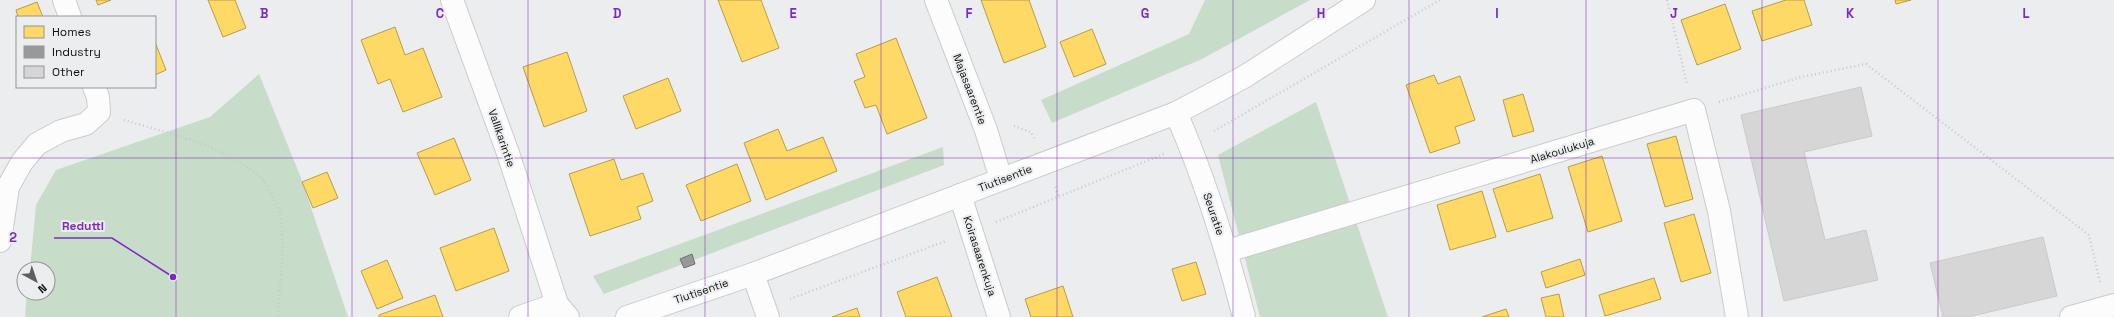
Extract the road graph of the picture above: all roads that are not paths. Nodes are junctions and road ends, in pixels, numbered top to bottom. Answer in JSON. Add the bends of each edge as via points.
{"nodes":[{"id":1,"x":64,"y":0,"type":"edge"},
{"id":2,"x":452,"y":0,"type":"edge"},
{"id":3,"x":936,"y":0,"type":"edge"},
{"id":4,"x":1364,"y":0,"type":"edge"},
{"id":5,"x":70,"y":16,"type":"edge"},
{"id":6,"x":94,"y":88,"type":"edge"},
{"id":7,"x":1176,"y":113,"type":"junction"},
{"id":8,"x":1000,"y":179,"type":"junction"},
{"id":9,"x":960,"y":195,"type":"junction"},
{"id":10,"x":0,"y":241,"type":"edge"},
{"id":11,"x":1227,"y":251,"type":"junction"},
{"id":12,"x":753,"y":274,"type":"junction"},
{"id":13,"x":2110,"y":306,"type":"edge"},
{"id":14,"x":562,"y":311,"type":"edge"},
{"id":15,"x":520,"y":317,"type":"edge"},
{"id":16,"x":626,"y":317,"type":"edge"},
{"id":17,"x":768,"y":317,"type":"edge"},
{"id":18,"x":999,"y":317,"type":"edge"},
{"id":19,"x":1244,"y":317,"type":"edge"},
{"id":20,"x":1737,"y":317,"type":"edge"},
{"id":21,"x":2071,"y":317,"type":"edge"}],
"edges":[{"from":1,"to":5,"type":"street"},
{"from":2,"to":14,"type":"street","name":"Vallikarintie"},
{"from":3,"to":8,"type":"street","name":"Majasaarentie","via":[[986,130]]},
{"from":4,"to":7,"type":"street","name":"Tiutisentie","via":[[1244,77]]},
{"from":6,"to":10,"type":"street","via":[[99,112],[86,124],[61,131],[37,144],[22,162],[8,187]]},
{"from":7,"to":8,"type":"street","name":"Tiutisentie"},
{"from":7,"to":11,"type":"street","name":"Seuratie"},
{"from":8,"to":9,"type":"street","name":"Tiutisentie"},
{"from":9,"to":12,"type":"street","name":"Tiutisentie"},
{"from":9,"to":18,"type":"street","name":"Koirasaarenkuja"},
{"from":11,"to":19,"type":"street","name":"Seuratie"},
{"from":11,"to":20,"type":"street","name":"Alakoulukuja","via":[[1694,110],[1718,211]]},
{"from":12,"to":16,"type":"street","name":"Tiutisentie"},
{"from":12,"to":17,"type":"street"},
{"from":13,"to":21,"type":"street"},
{"from":14,"to":15,"type":"street"}]}
